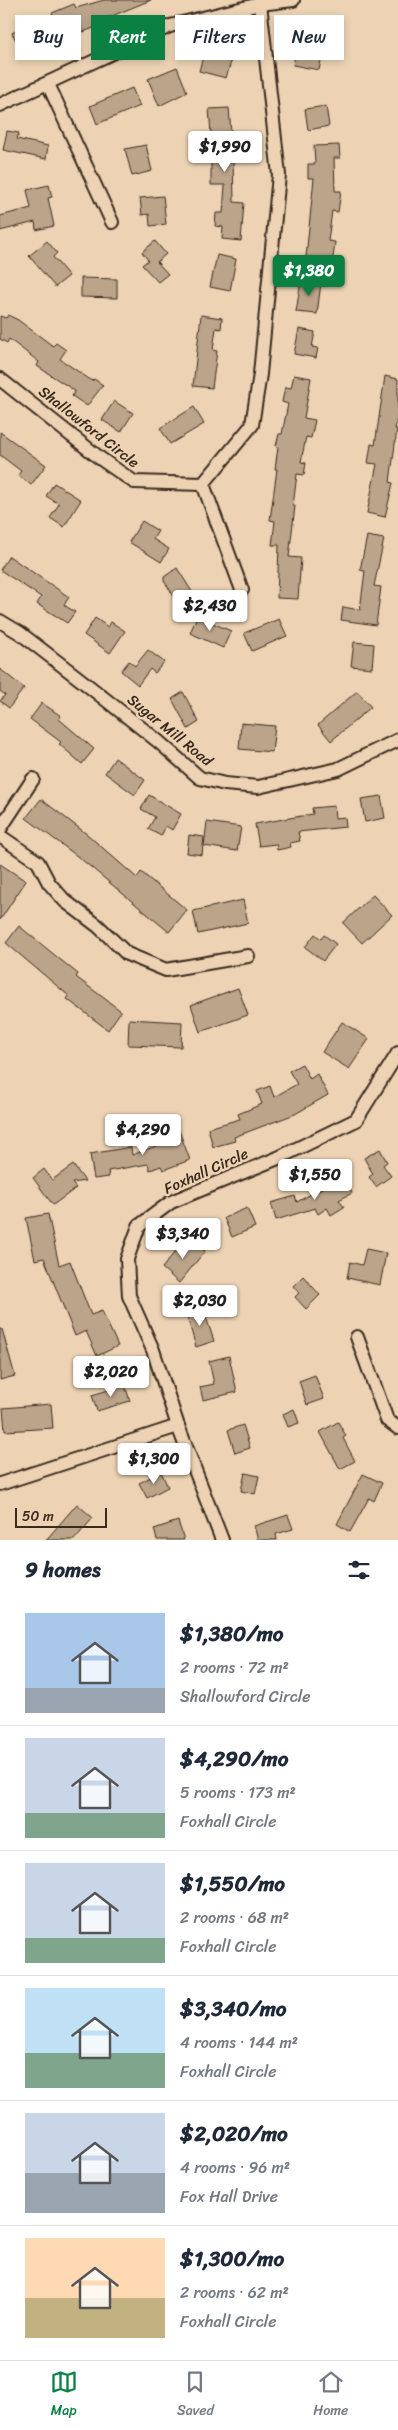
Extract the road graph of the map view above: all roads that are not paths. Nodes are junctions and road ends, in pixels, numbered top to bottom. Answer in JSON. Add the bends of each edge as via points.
{"nodes":[{"id":1,"x":293,"y":0,"type":"edge"},
{"id":2,"x":260,"y":4,"type":"junction"},
{"id":3,"x":48,"y":84,"type":"junction"},
{"id":4,"x":0,"y":104,"type":"edge"},
{"id":5,"x":112,"y":222,"type":"dead end"},
{"id":6,"x":0,"y":378,"type":"edge"},
{"id":7,"x":203,"y":484,"type":"junction"},
{"id":8,"x":242,"y":590,"type":"dead end"},
{"id":9,"x":0,"y":622,"type":"edge"},
{"id":10,"x":398,"y":740,"type":"edge"},
{"id":11,"x":33,"y":779,"type":"dead end"},
{"id":12,"x":0,"y":829,"type":"edge"},
{"id":13,"x":0,"y":836,"type":"edge"},
{"id":14,"x":248,"y":956,"type":"dead end"},
{"id":15,"x":398,"y":1053,"type":"edge"},
{"id":16,"x":357,"y":1337,"type":"dead end"},
{"id":17,"x":178,"y":1426,"type":"junction"},
{"id":18,"x":398,"y":1428,"type":"edge"},
{"id":19,"x":0,"y":1484,"type":"edge"},
{"id":20,"x":222,"y":1540,"type":"edge"}],
"edges":[{"from":1,"to":2,"type":"street"},
{"from":2,"to":3,"type":"street","via":[[170,26]]},
{"from":2,"to":7,"type":"street","via":[[279,175],[260,374],[252,425]]},
{"from":3,"to":4,"type":"street"},
{"from":3,"to":5,"type":"street"},
{"from":6,"to":7,"type":"street","name":"Shallowford Circle","via":[[134,482]]},
{"from":7,"to":8,"type":"street"},
{"from":9,"to":10,"type":"street","name":"Sugar Mill Road","via":[[20,633],[81,680],[200,778],[258,787],[338,769]]},
{"from":11,"to":12,"type":"street"},
{"from":13,"to":14,"type":"street","via":[[38,862],[65,901],[127,954],[166,970]]},
{"from":15,"to":17,"type":"street","name":"Foxhall Circle","via":[[356,1120],[278,1158],[171,1202],[139,1226],[127,1259],[129,1296],[153,1350]]},
{"from":16,"to":18,"type":"street","via":[[387,1420]]},
{"from":17,"to":19,"type":"street"},
{"from":17,"to":20,"type":"street","name":"Foxhall Circle"}]}
